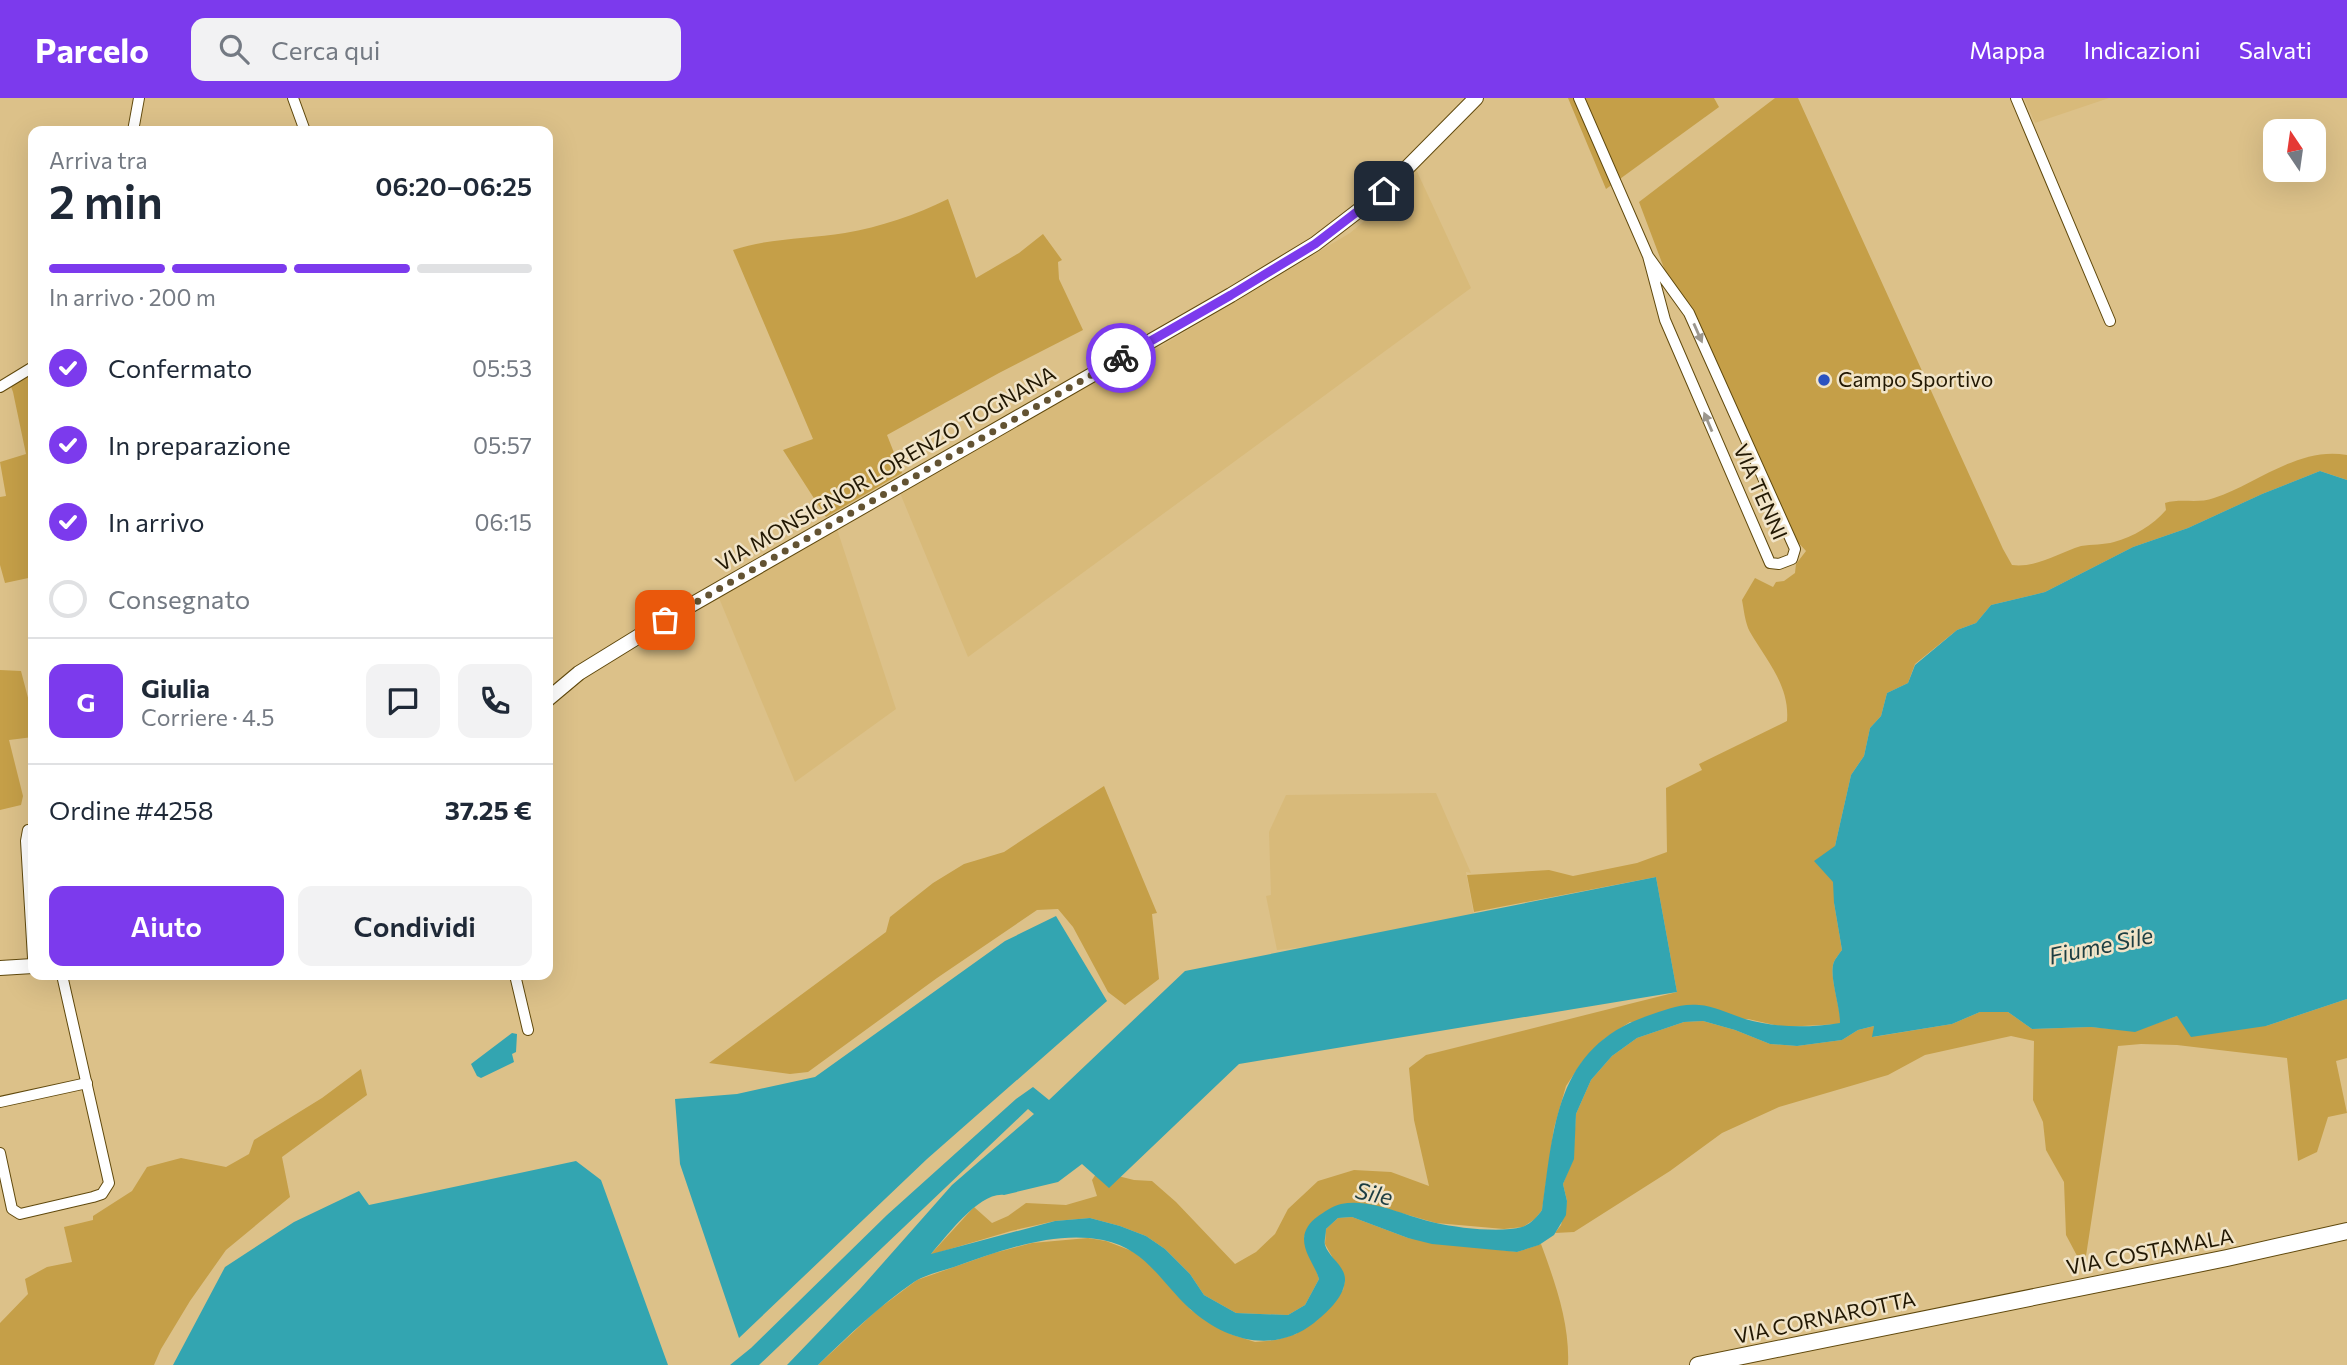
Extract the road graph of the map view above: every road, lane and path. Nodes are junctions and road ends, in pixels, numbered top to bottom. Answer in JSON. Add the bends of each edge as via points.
{"nodes":[{"id":1,"x":139,"y":98,"type":"edge"},
{"id":2,"x":293,"y":98,"type":"edge"},
{"id":3,"x":1476,"y":98,"type":"edge"},
{"id":4,"x":1579,"y":98,"type":"edge"},
{"id":5,"x":2016,"y":98,"type":"edge"},
{"id":6,"x":134,"y":126,"type":"edge"},
{"id":7,"x":303,"y":126,"type":"edge"},
{"id":8,"x":1648,"y":256,"type":"junction"},
{"id":9,"x":1678,"y":297,"type":"junction"},
{"id":10,"x":1661,"y":304,"type":"junction"},
{"id":11,"x":2110,"y":321,"type":"dead end"},
{"id":12,"x":28,"y":370,"type":"edge"},
{"id":13,"x":0,"y":387,"type":"edge"},
{"id":14,"x":553,"y":695,"type":"edge"},
{"id":15,"x":28,"y":830,"type":"dead end"},
{"id":16,"x":28,"y":874,"type":"edge"},
{"id":17,"x":28,"y":966,"type":"edge"},
{"id":18,"x":0,"y":968,"type":"edge"},
{"id":19,"x":63,"y":980,"type":"edge"},
{"id":20,"x":516,"y":980,"type":"edge"},
{"id":21,"x":528,"y":1030,"type":"dead end"},
{"id":22,"x":87,"y":1083,"type":"junction"},
{"id":23,"x":0,"y":1102,"type":"edge"},
{"id":24,"x":0,"y":1153,"type":"edge"},
{"id":25,"x":2347,"y":1231,"type":"edge"},
{"id":26,"x":1960,"y":1312,"type":"joint"},
{"id":27,"x":1698,"y":1365,"type":"edge"}],
"edges":[{"from":1,"to":6,"type":"street"},
{"from":2,"to":7,"type":"street"},
{"from":3,"to":14,"type":"street","name":"VIA MONSIGNOR LORENZO TOGNANA","via":[[1384,191],[1315,244],[665,620],[579,673]]},
{"from":4,"to":8,"type":"street","name":"VIA TENNI"},
{"from":5,"to":11,"type":"street"},
{"from":8,"to":9,"type":"street","name":"VIA TENNI"},
{"from":8,"to":10,"type":"street","name":"VIA TENNI"},
{"from":9,"to":10,"type":"street"},
{"from":9,"to":10,"type":"street","name":"VIA TENNI","one_way":true,"via":[[1795,549],[1792,559],[1770,563]]},
{"from":12,"to":13,"type":"street"},
{"from":15,"to":16,"type":"street"},
{"from":17,"to":18,"type":"street"},
{"from":19,"to":22,"type":"street"},
{"from":20,"to":21,"type":"street"},
{"from":22,"to":23,"type":"street"},
{"from":22,"to":24,"type":"street","via":[[109,1183],[102,1194],[20,1214],[12,1209]]},
{"from":25,"to":26,"type":"main road","name":"VIA COSTAMALA"},
{"from":26,"to":27,"type":"main road","name":"VIA CORNAROTTA"}]}
